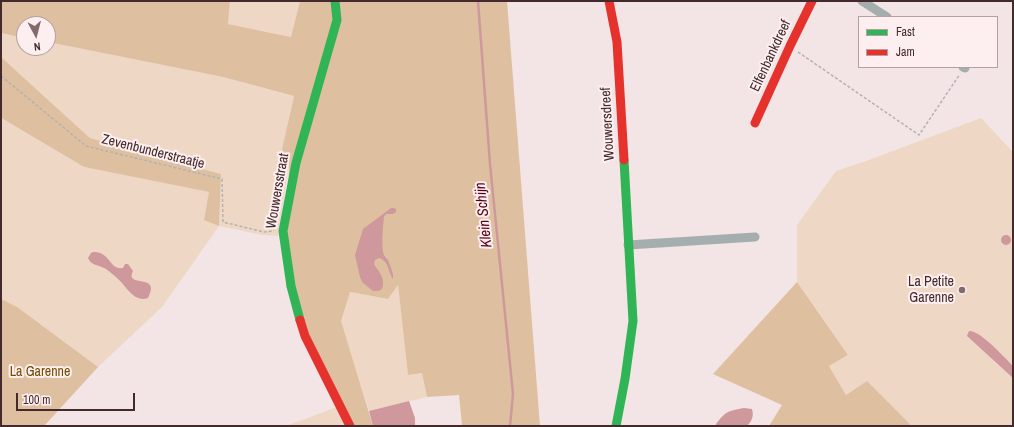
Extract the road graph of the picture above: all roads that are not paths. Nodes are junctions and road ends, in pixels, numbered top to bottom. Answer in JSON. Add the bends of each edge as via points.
{"nodes":[{"id":1,"x":335,"y":1,"type":"edge"},
{"id":2,"x":609,"y":1,"type":"edge"},
{"id":3,"x":812,"y":1,"type":"edge"},
{"id":4,"x":862,"y":1,"type":"edge"},
{"id":5,"x":885,"y":16,"type":"edge"},
{"id":6,"x":755,"y":124,"type":"dead end"},
{"id":7,"x":755,"y":237,"type":"dead end"},
{"id":8,"x":628,"y":246,"type":"junction"},
{"id":9,"x":350,"y":426,"type":"edge"},
{"id":10,"x":616,"y":426,"type":"edge"}],
"edges":[{"from":1,"to":9,"type":"street","name":"Wouwersstraat","via":[[337,20],[296,163],[283,231],[290,286],[305,336]]},
{"from":2,"to":8,"type":"street","name":"Wouwersdreef","via":[[618,50]]},
{"from":3,"to":6,"type":"street","name":"Elfenbankdreef"},
{"from":4,"to":5,"type":"street"},
{"from":7,"to":8,"type":"street"},
{"from":8,"to":10,"type":"street","name":"Wouwersdreef","via":[[633,321]]}]}
